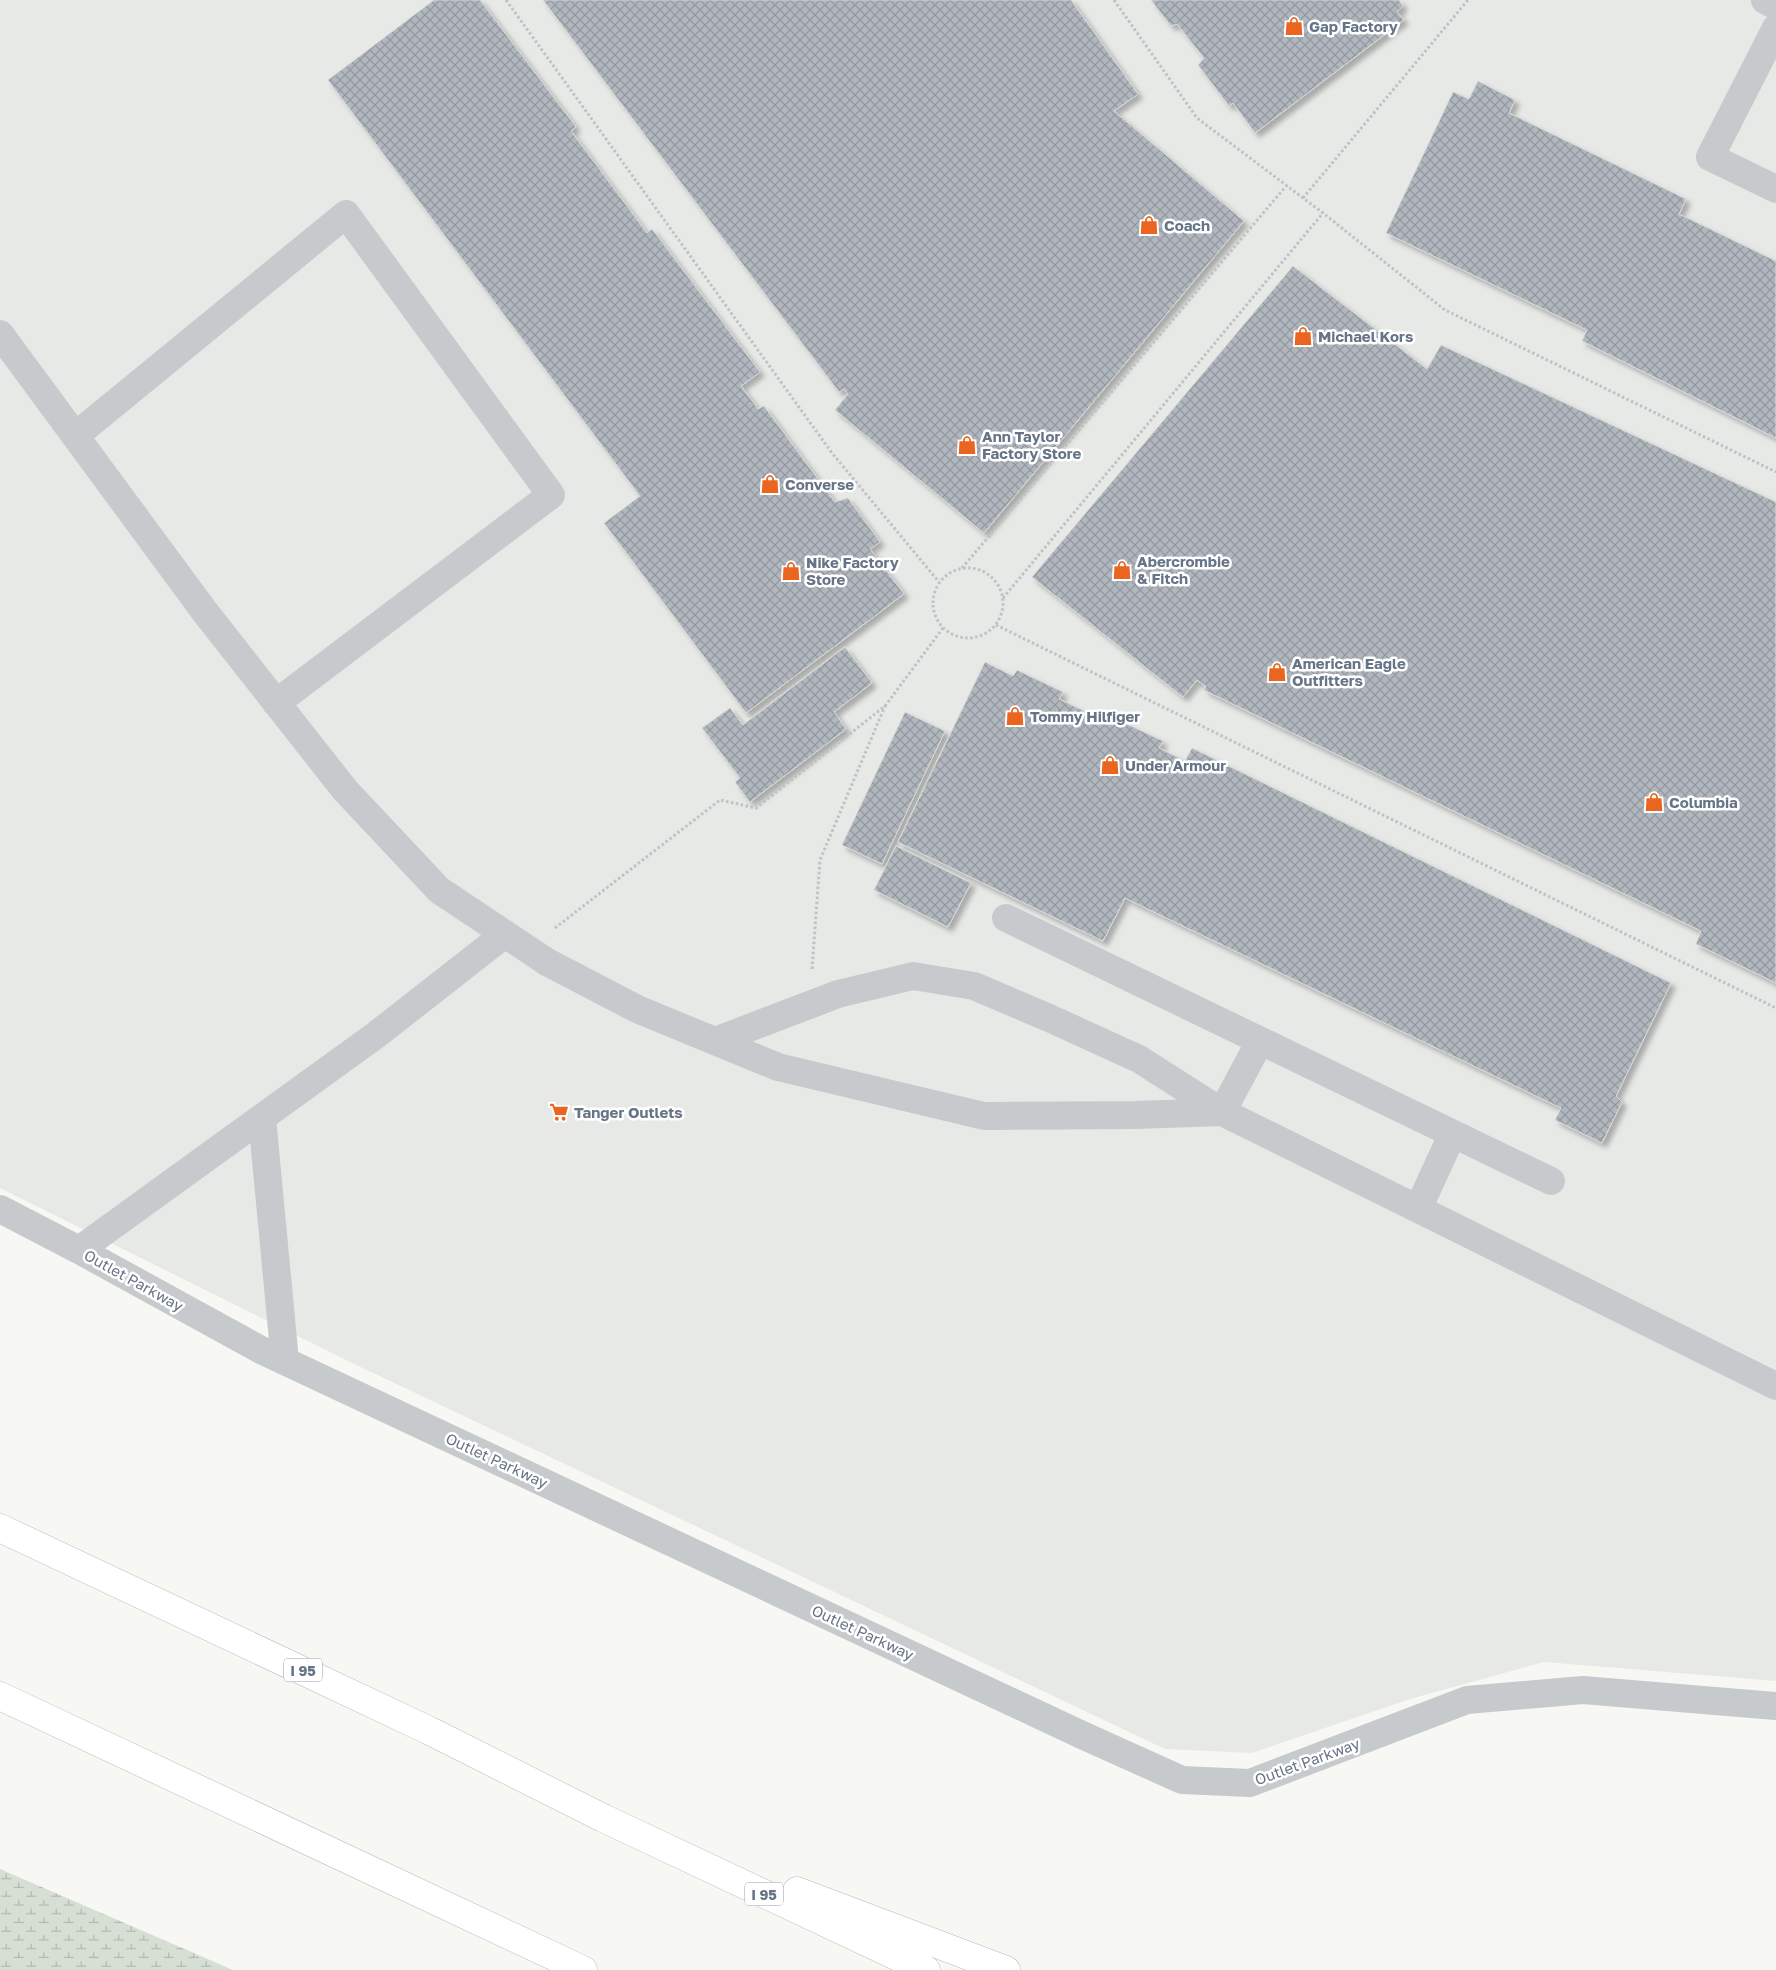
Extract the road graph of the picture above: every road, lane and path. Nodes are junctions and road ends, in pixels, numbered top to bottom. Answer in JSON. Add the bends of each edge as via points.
{"nodes":[{"id":1,"x":506,"y":0,"type":"edge"},
{"id":2,"x":1114,"y":0,"type":"edge"},
{"id":3,"x":1468,"y":0,"type":"edge"},
{"id":4,"x":1766,"y":0,"type":"edge"},
{"id":5,"x":1776,"y":6,"type":"edge"},
{"id":6,"x":1776,"y":28,"type":"edge"},
{"id":7,"x":1287,"y":185,"type":"junction"},
{"id":8,"x":1776,"y":189,"type":"edge"},
{"id":9,"x":1303,"y":198,"type":"junction"},
{"id":10,"x":1323,"y":213,"type":"junction"},
{"id":11,"x":0,"y":334,"type":"edge"},
{"id":12,"x":75,"y":436,"type":"junction"},
{"id":13,"x":1776,"y":472,"type":"edge"},
{"id":14,"x":962,"y":568,"type":"junction"},
{"id":15,"x":939,"y":582,"type":"junction"},
{"id":16,"x":1003,"y":598,"type":"junction"},
{"id":17,"x":996,"y":625,"type":"junction"},
{"id":18,"x":943,"y":628,"type":"junction"},
{"id":19,"x":276,"y":703,"type":"junction"},
{"id":20,"x":886,"y":706,"type":"junction"},
{"id":21,"x":1006,"y":918,"type":"dead end"},
{"id":22,"x":505,"y":934,"type":"junction"},
{"id":23,"x":528,"y":949,"type":"junction"},
{"id":24,"x":809,"y":1005,"type":"junction"},
{"id":25,"x":1776,"y":1008,"type":"edge"},
{"id":26,"x":715,"y":1041,"type":"junction"},
{"id":27,"x":1260,"y":1041,"type":"junction"},
{"id":28,"x":1222,"y":1112,"type":"junction"},
{"id":29,"x":262,"y":1118,"type":"junction"},
{"id":30,"x":1452,"y":1135,"type":"junction"},
{"id":31,"x":1551,"y":1181,"type":"dead end"},
{"id":32,"x":0,"y":1209,"type":"edge"},
{"id":33,"x":1418,"y":1209,"type":"junction"},
{"id":34,"x":79,"y":1250,"type":"junction"},
{"id":35,"x":285,"y":1361,"type":"junction"},
{"id":36,"x":1776,"y":1386,"type":"edge"},
{"id":37,"x":0,"y":1528,"type":"edge"},
{"id":38,"x":0,"y":1696,"type":"edge"},
{"id":39,"x":1776,"y":1706,"type":"edge"},
{"id":40,"x":603,"y":1818,"type":"junction"},
{"id":41,"x":583,"y":1970,"type":"edge"},
{"id":42,"x":926,"y":1970,"type":"edge"},
{"id":43,"x":1006,"y":1970,"type":"edge"}],
"edges":[{"from":1,"to":15,"type":"path","via":[[832,453]]},
{"from":2,"to":7,"type":"path","via":[[1197,118]]},
{"from":3,"to":9,"type":"path"},
{"from":4,"to":5,"type":"street"},
{"from":6,"to":8,"type":"street","via":[[1710,157]]},
{"from":7,"to":9,"type":"path"},
{"from":7,"to":14,"type":"path"},
{"from":9,"to":10,"type":"path"},
{"from":10,"to":13,"type":"path","via":[[1445,310]]},
{"from":10,"to":16,"type":"path"},
{"from":11,"to":12,"type":"street"},
{"from":12,"to":19,"type":"street"},
{"from":12,"to":19,"type":"street","via":[[346,214],[551,495]]},
{"from":14,"to":15,"type":"path"},
{"from":14,"to":16,"type":"path","via":[[976,568],[989,574],[998,584]]},
{"from":15,"to":18,"type":"path","via":[[932,606]]},
{"from":16,"to":17,"type":"path","via":[[1002,612]]},
{"from":17,"to":18,"type":"path","via":[[985,634],[970,639],[956,637]]},
{"from":17,"to":25,"type":"path"},
{"from":18,"to":20,"type":"path"},
{"from":19,"to":22,"type":"street","via":[[346,790],[439,890]]},
{"from":20,"to":23,"type":"path","via":[[756,808],[720,800]]},
{"from":20,"to":24,"type":"path","via":[[820,860]]},
{"from":21,"to":27,"type":"street"},
{"from":22,"to":23,"type":"street"},
{"from":22,"to":29,"type":"street","via":[[376,1035]]},
{"from":23,"to":26,"type":"street","via":[[637,1009]]},
{"from":24,"to":26,"type":"street"},
{"from":24,"to":28,"type":"street","via":[[838,994],[913,976],[974,986],[1139,1059]]},
{"from":26,"to":28,"type":"street","via":[[778,1067],[984,1116]]},
{"from":27,"to":28,"type":"street"},
{"from":27,"to":30,"type":"street"},
{"from":28,"to":33,"type":"street"},
{"from":29,"to":34,"type":"street"},
{"from":29,"to":35,"type":"street"},
{"from":30,"to":31,"type":"street"},
{"from":30,"to":33,"type":"street"},
{"from":32,"to":34,"type":"street","name":"Outlet Parkway"},
{"from":33,"to":36,"type":"street"},
{"from":34,"to":35,"type":"street","name":"Outlet Parkway"},
{"from":35,"to":39,"type":"street","name":"Outlet Parkway","via":[[1182,1780],[1250,1782],[1466,1700],[1584,1690]]},
{"from":37,"to":40,"type":"highway","number":"I 95","via":[[428,1730]]},
{"from":38,"to":41,"type":"highway"},
{"from":40,"to":42,"type":"highway","number":"I 95"},
{"from":40,"to":43,"type":"highway"}]}
